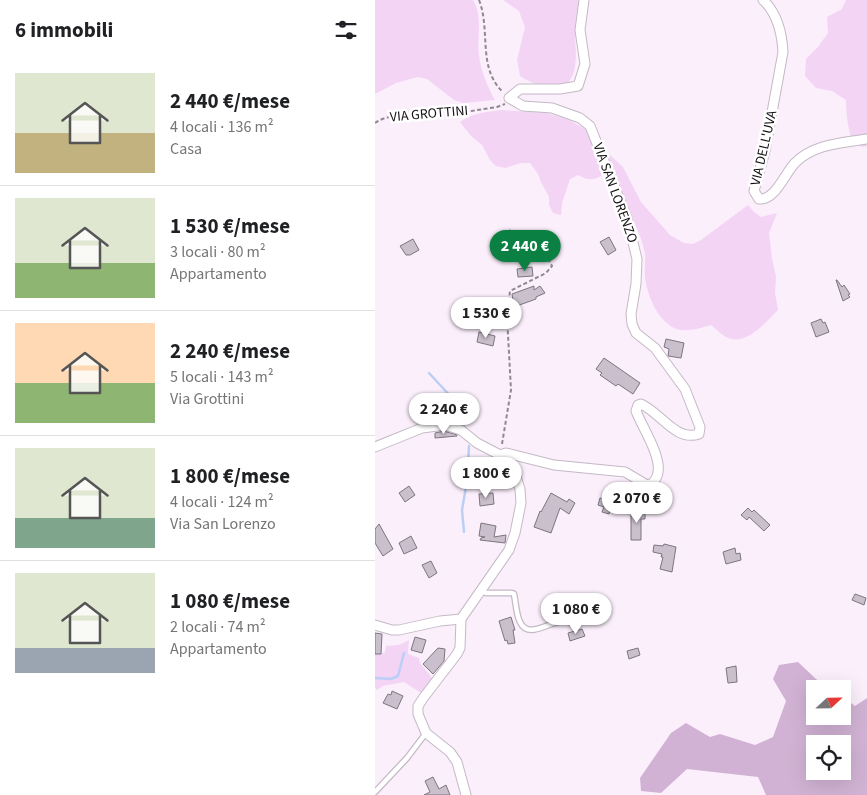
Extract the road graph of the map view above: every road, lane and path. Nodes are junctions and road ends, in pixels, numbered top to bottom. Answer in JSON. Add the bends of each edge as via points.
{"nodes":[{"id":1,"x":479,"y":0,"type":"edge"},
{"id":2,"x":584,"y":0,"type":"edge"},
{"id":3,"x":763,"y":0,"type":"edge"},
{"id":4,"x":512,"y":99,"type":"junction"},
{"id":5,"x":375,"y":123,"type":"edge"},
{"id":6,"x":867,"y":139,"type":"edge"},
{"id":7,"x":509,"y":230,"type":"dead end"},
{"id":8,"x":375,"y":447,"type":"edge"},
{"id":9,"x":500,"y":455,"type":"junction"},
{"id":10,"x":481,"y":591,"type":"junction"},
{"id":11,"x":461,"y":619,"type":"junction"},
{"id":12,"x":571,"y":623,"type":"dead end"},
{"id":13,"x":375,"y":625,"type":"edge"},
{"id":14,"x":426,"y":733,"type":"junction"},
{"id":15,"x":375,"y":792,"type":"edge"},
{"id":16,"x":465,"y":795,"type":"edge"}],
"edges":[{"from":1,"to":4,"type":"path","via":[[484,15],[489,69],[498,88]]},
{"from":2,"to":4,"type":"street","via":[[580,30],[585,64],[578,86],[520,89]]},
{"from":3,"to":6,"type":"street","name":"VIA DELL'UVA","via":[[777,23],[783,52],[765,151],[755,182],[756,195],[763,200],[770,196],[795,163],[810,151]]},
{"from":4,"to":5,"type":"path","name":"VIA GROTTINI","via":[[497,107],[434,116],[404,115]]},
{"from":4,"to":9,"type":"street","name":"VIA SAN LORENZO","via":[[523,106],[552,108],[580,118],[590,126],[627,218],[637,259],[632,324],[636,332],[655,348],[685,389],[700,427],[699,434],[686,436],[651,408],[638,405],[636,411],[658,464],[656,478],[647,485],[625,472],[554,465],[506,453]]},
{"from":7,"to":9,"type":"path","via":[[545,250],[552,266],[546,273],[509,290],[507,316],[511,390]]},
{"from":8,"to":9,"type":"street","via":[[422,428],[445,425],[461,430]]},
{"from":9,"to":10,"type":"street","via":[[499,460],[516,477],[521,489],[521,503],[509,550]]},
{"from":10,"to":11,"type":"street"},
{"from":10,"to":12,"type":"lane","via":[[512,592],[520,622],[530,630],[567,620]]},
{"from":11,"to":13,"type":"street","via":[[399,630]]},
{"from":11,"to":14,"type":"street","via":[[460,648],[419,706],[420,723]]},
{"from":14,"to":15,"type":"lane"},
{"from":14,"to":16,"type":"street","via":[[450,752],[457,762]]}]}
